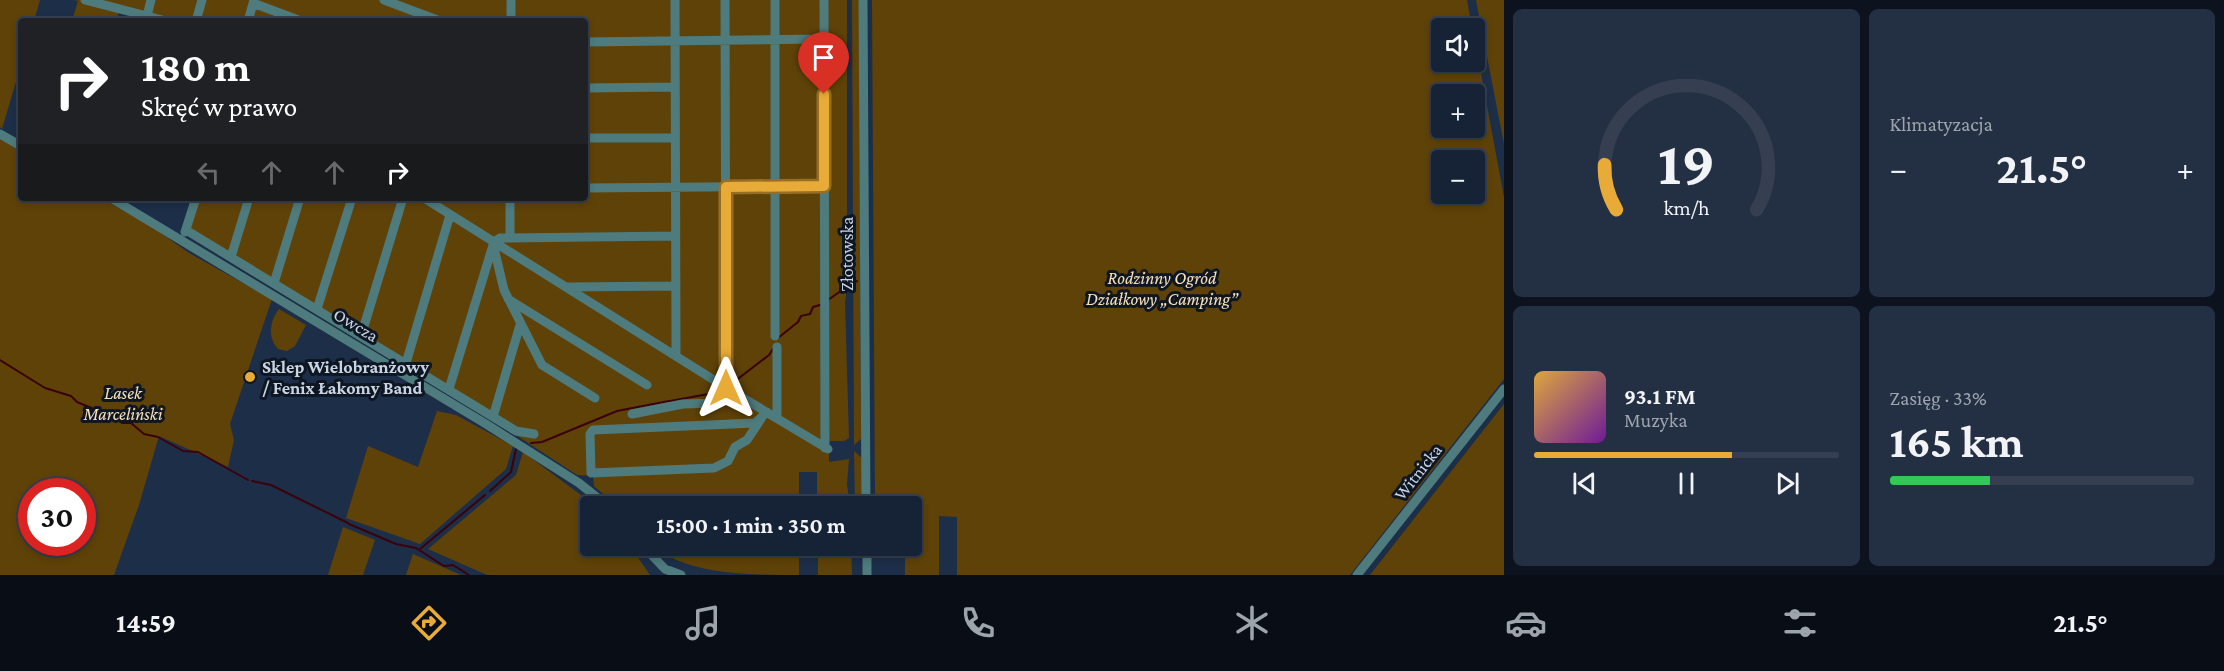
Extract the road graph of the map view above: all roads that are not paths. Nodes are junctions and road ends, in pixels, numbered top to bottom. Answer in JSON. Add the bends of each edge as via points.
{"nodes":[{"id":1,"x":85,"y":0,"type":"edge"},
{"id":2,"x":152,"y":0,"type":"edge"},
{"id":3,"x":202,"y":0,"type":"edge"},
{"id":4,"x":384,"y":0,"type":"edge"},
{"id":5,"x":511,"y":0,"type":"edge"},
{"id":6,"x":675,"y":0,"type":"edge"},
{"id":7,"x":725,"y":0,"type":"edge"},
{"id":8,"x":774,"y":0,"type":"edge"},
{"id":9,"x":824,"y":0,"type":"edge"},
{"id":10,"x":862,"y":0,"type":"edge"},
{"id":11,"x":254,"y":1,"type":"edge"},
{"id":12,"x":99,"y":2,"type":"edge"},
{"id":13,"x":147,"y":16,"type":"junction"},
{"id":14,"x":155,"y":18,"type":"edge"},
{"id":15,"x":197,"y":18,"type":"edge"},
{"id":16,"x":249,"y":18,"type":"edge"},
{"id":17,"x":294,"y":18,"type":"edge"},
{"id":18,"x":432,"y":18,"type":"edge"},
{"id":19,"x":511,"y":18,"type":"edge"},
{"id":20,"x":823,"y":39,"type":"junction"},
{"id":21,"x":726,"y":40,"type":"junction"},
{"id":22,"x":774,"y":40,"type":"junction"},
{"id":23,"x":675,"y":41,"type":"junction"},
{"id":24,"x":588,"y":42,"type":"edge"},
{"id":25,"x":675,"y":87,"type":"junction"},
{"id":26,"x":588,"y":88,"type":"edge"},
{"id":27,"x":0,"y":134,"type":"edge"},
{"id":28,"x":588,"y":138,"type":"edge"},
{"id":29,"x":674,"y":138,"type":"junction"},
{"id":30,"x":18,"y":144,"type":"edge"},
{"id":31,"x":776,"y":186,"type":"junction"},
{"id":32,"x":824,"y":186,"type":"junction"},
{"id":33,"x":726,"y":187,"type":"junction"},
{"id":34,"x":588,"y":188,"type":"edge"},
{"id":35,"x":675,"y":188,"type":"junction"},
{"id":36,"x":116,"y":201,"type":"edge"},
{"id":37,"x":195,"y":201,"type":"edge"},
{"id":38,"x":248,"y":201,"type":"edge"},
{"id":39,"x":299,"y":201,"type":"edge"},
{"id":40,"x":351,"y":201,"type":"edge"},
{"id":41,"x":402,"y":201,"type":"edge"},
{"id":42,"x":429,"y":201,"type":"edge"},
{"id":43,"x":510,"y":201,"type":"edge"},
{"id":44,"x":450,"y":215,"type":"junction"},
{"id":45,"x":510,"y":236,"type":"junction"},
{"id":46,"x":675,"y":236,"type":"junction"},
{"id":47,"x":494,"y":242,"type":"junction"},
{"id":48,"x":231,"y":257,"type":"junction"},
{"id":49,"x":274,"y":283,"type":"junction"},
{"id":50,"x":565,"y":286,"type":"junction"},
{"id":51,"x":676,"y":286,"type":"junction"},
{"id":52,"x":508,"y":300,"type":"junction"},
{"id":53,"x":317,"y":309,"type":"junction"},
{"id":54,"x":520,"y":325,"type":"junction"},
{"id":55,"x":361,"y":336,"type":"junction"},
{"id":56,"x":775,"y":336,"type":"dead end"},
{"id":57,"x":777,"y":347,"type":"dead end"},
{"id":58,"x":676,"y":356,"type":"junction"},
{"id":59,"x":406,"y":363,"type":"junction"},
{"id":60,"x":646,"y":385,"type":"dead end"},
{"id":61,"x":449,"y":389,"type":"junction"},
{"id":62,"x":1504,"y":389,"type":"edge"},
{"id":63,"x":730,"y":390,"type":"junction"},
{"id":64,"x":595,"y":398,"type":"dead end"},
{"id":65,"x":632,"y":414,"type":"dead end"},
{"id":66,"x":764,"y":416,"type":"junction"},
{"id":67,"x":493,"y":417,"type":"junction"},
{"id":68,"x":777,"y":418,"type":"junction"},
{"id":69,"x":534,"y":434,"type":"dead end"},
{"id":70,"x":595,"y":496,"type":"edge"},
{"id":71,"x":866,"y":496,"type":"edge"},
{"id":72,"x":653,"y":556,"type":"edge"},
{"id":73,"x":867,"y":556,"type":"edge"},
{"id":74,"x":681,"y":575,"type":"edge"},
{"id":75,"x":867,"y":575,"type":"edge"},
{"id":76,"x":1357,"y":575,"type":"edge"}],
"edges":[{"from":1,"to":12,"type":"street"},
{"from":2,"to":13,"type":"street"},
{"from":3,"to":15,"type":"street"},
{"from":4,"to":18,"type":"street"},
{"from":5,"to":19,"type":"street"},
{"from":6,"to":23,"type":"street"},
{"from":7,"to":21,"type":"street"},
{"from":8,"to":22,"type":"street"},
{"from":9,"to":20,"type":"street"},
{"from":10,"to":71,"type":"street","name":"Złotowska"},
{"from":11,"to":16,"type":"street"},
{"from":11,"to":17,"type":"street"},
{"from":12,"to":13,"type":"street"},
{"from":13,"to":14,"type":"street"},
{"from":20,"to":22,"type":"street"},
{"from":20,"to":32,"type":"street"},
{"from":21,"to":22,"type":"street"},
{"from":21,"to":23,"type":"street"},
{"from":21,"to":33,"type":"street"},
{"from":22,"to":31,"type":"street"},
{"from":23,"to":24,"type":"street"},
{"from":23,"to":25,"type":"street"},
{"from":25,"to":26,"type":"street"},
{"from":25,"to":29,"type":"street"},
{"from":27,"to":30,"type":"street"},
{"from":28,"to":29,"type":"street"},
{"from":29,"to":35,"type":"street"},
{"from":31,"to":32,"type":"street"},
{"from":31,"to":33,"type":"street"},
{"from":31,"to":56,"type":"street"},
{"from":32,"to":68,"type":"street","via":[[827,448]]},
{"from":33,"to":35,"type":"street"},
{"from":33,"to":63,"type":"street"},
{"from":34,"to":35,"type":"street"},
{"from":35,"to":46,"type":"street"},
{"from":36,"to":70,"type":"street","name":"Owcza","via":[[486,424]]},
{"from":37,"to":48,"type":"street","via":[[186,231]]},
{"from":38,"to":48,"type":"street"},
{"from":39,"to":49,"type":"street"},
{"from":40,"to":53,"type":"street"},
{"from":41,"to":55,"type":"street"},
{"from":42,"to":44,"type":"street"},
{"from":43,"to":45,"type":"street"},
{"from":44,"to":47,"type":"street"},
{"from":44,"to":59,"type":"street"},
{"from":45,"to":46,"type":"street"},
{"from":45,"to":47,"type":"street"},
{"from":46,"to":51,"type":"street"},
{"from":47,"to":50,"type":"street"},
{"from":47,"to":52,"type":"street"},
{"from":47,"to":61,"type":"street"},
{"from":48,"to":49,"type":"street"},
{"from":49,"to":53,"type":"street"},
{"from":50,"to":51,"type":"street"},
{"from":50,"to":58,"type":"street"},
{"from":51,"to":58,"type":"street"},
{"from":52,"to":54,"type":"street"},
{"from":52,"to":60,"type":"street"},
{"from":53,"to":55,"type":"street"},
{"from":54,"to":64,"type":"street","via":[[542,365]]},
{"from":54,"to":67,"type":"street"},
{"from":55,"to":59,"type":"street"},
{"from":57,"to":68,"type":"street"},
{"from":58,"to":63,"type":"street"},
{"from":59,"to":61,"type":"street"},
{"from":61,"to":67,"type":"street"},
{"from":62,"to":76,"type":"street","name":"Witnicka"},
{"from":63,"to":65,"type":"street","via":[[717,403],[683,404]]},
{"from":63,"to":66,"type":"street"},
{"from":66,"to":66,"type":"street","via":[[755,423],[593,430],[590,474],[714,468],[728,461],[735,447],[747,440]]},
{"from":66,"to":68,"type":"street"},
{"from":67,"to":69,"type":"street","via":[[516,431]]},
{"from":72,"to":74,"type":"street","via":[[665,569]]},
{"from":73,"to":75,"type":"street"}]}
